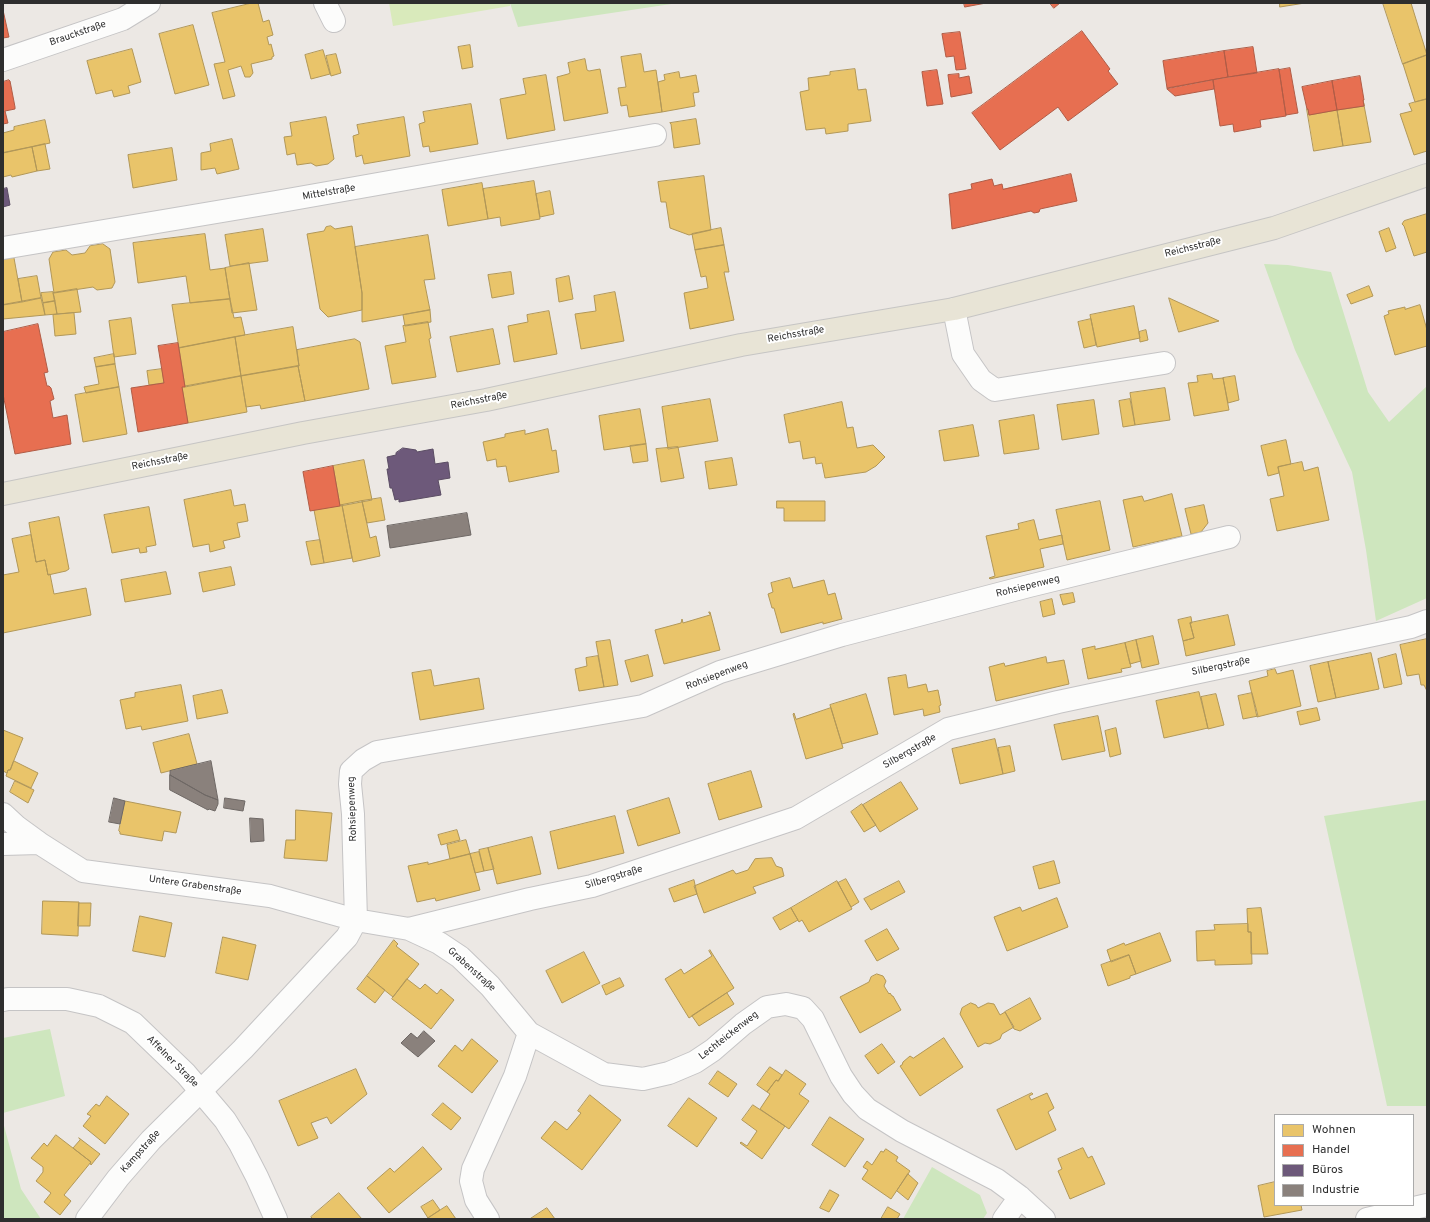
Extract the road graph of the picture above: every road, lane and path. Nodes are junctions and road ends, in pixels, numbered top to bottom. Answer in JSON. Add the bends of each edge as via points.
{"nodes":[{"id":1,"x":149,"y":3,"type":"edge"},
{"id":2,"x":3,"y":60,"type":"edge"},
{"id":3,"x":655,"y":135,"type":"dead end"},
{"id":4,"x":1427,"y":175,"type":"edge"},
{"id":5,"x":3,"y":248,"type":"edge"},
{"id":6,"x":954,"y":309,"type":"junction"},
{"id":7,"x":1164,"y":363,"type":"dead end"},
{"id":8,"x":3,"y":494,"type":"edge"},
{"id":9,"x":1229,"y":537,"type":"dead end"},
{"id":10,"x":1427,"y":621,"type":"edge"},
{"id":11,"x":3,"y":814,"type":"edge"},
{"id":12,"x":39,"y":843,"type":"junction"},
{"id":13,"x":3,"y":844,"type":"edge"},
{"id":14,"x":356,"y":920,"type":"junction"},
{"id":15,"x":409,"y":929,"type":"junction"},
{"id":16,"x":3,"y":1000,"type":"edge"},
{"id":17,"x":529,"y":1033,"type":"junction"},
{"id":18,"x":201,"y":1090,"type":"junction"},
{"id":19,"x":1020,"y":1197,"type":"junction"},
{"id":20,"x":1427,"y":1205,"type":"edge"},
{"id":21,"x":87,"y":1219,"type":"edge"},
{"id":22,"x":276,"y":1219,"type":"edge"},
{"id":23,"x":488,"y":1219,"type":"edge"},
{"id":24,"x":1004,"y":1219,"type":"edge"},
{"id":25,"x":1044,"y":1219,"type":"edge"},
{"id":26,"x":1367,"y":1219,"type":"edge"}],
"edges":[{"from":1,"to":2,"type":"street","name":"Brauckstraße","via":[[123,19]]},
{"from":3,"to":5,"type":"street","name":"Mittelstraße"},
{"from":4,"to":6,"type":"main road","name":"Reichsstraße","via":[[1274,228]]},
{"from":6,"to":7,"type":"street","via":[[963,354],[981,380],[995,390]]},
{"from":6,"to":8,"type":"main road","name":"Reichsstraße","via":[[740,345],[486,400]]},
{"from":9,"to":14,"type":"street","name":"Rohsiepenweg","via":[[842,634],[720,672],[643,706],[377,752],[351,771]]},
{"from":10,"to":15,"type":"street","name":"Silbergstraße","via":[[1058,702],[948,729],[796,818],[592,886]]},
{"from":11,"to":12,"type":"street","name":"Untere Grabenstraße"},
{"from":12,"to":13,"type":"street"},
{"from":12,"to":14,"type":"street","name":"Untere Grabenstraße","via":[[83,871],[270,896]]},
{"from":14,"to":15,"type":"street","name":"Grabenstraße"},
{"from":14,"to":18,"type":"street","via":[[347,937],[243,1049]]},
{"from":15,"to":17,"type":"street","name":"Grabenstraße","via":[[439,942],[460,957],[490,986]]},
{"from":16,"to":18,"type":"street","name":"Affelner Straße","via":[[67,999],[99,1006],[133,1023]]},
{"from":17,"to":19,"type":"street","name":"Lechteickenweg","via":[[604,1074],[643,1079],[669,1073],[695,1062],[767,1007],[786,1004],[803,1008],[813,1019],[841,1076],[867,1109],[902,1131],[997,1180]]},
{"from":17,"to":23,"type":"street","via":[[515,1076],[473,1169],[471,1181],[476,1200]]},
{"from":18,"to":21,"type":"street","name":"Kampstraße","via":[[151,1140]]},
{"from":18,"to":22,"type":"street","name":"Affelner Straße","via":[[240,1144]]},
{"from":19,"to":24,"type":"street"},
{"from":19,"to":25,"type":"street","name":"Lechteickenweg"},
{"from":20,"to":26,"type":"street"}]}
